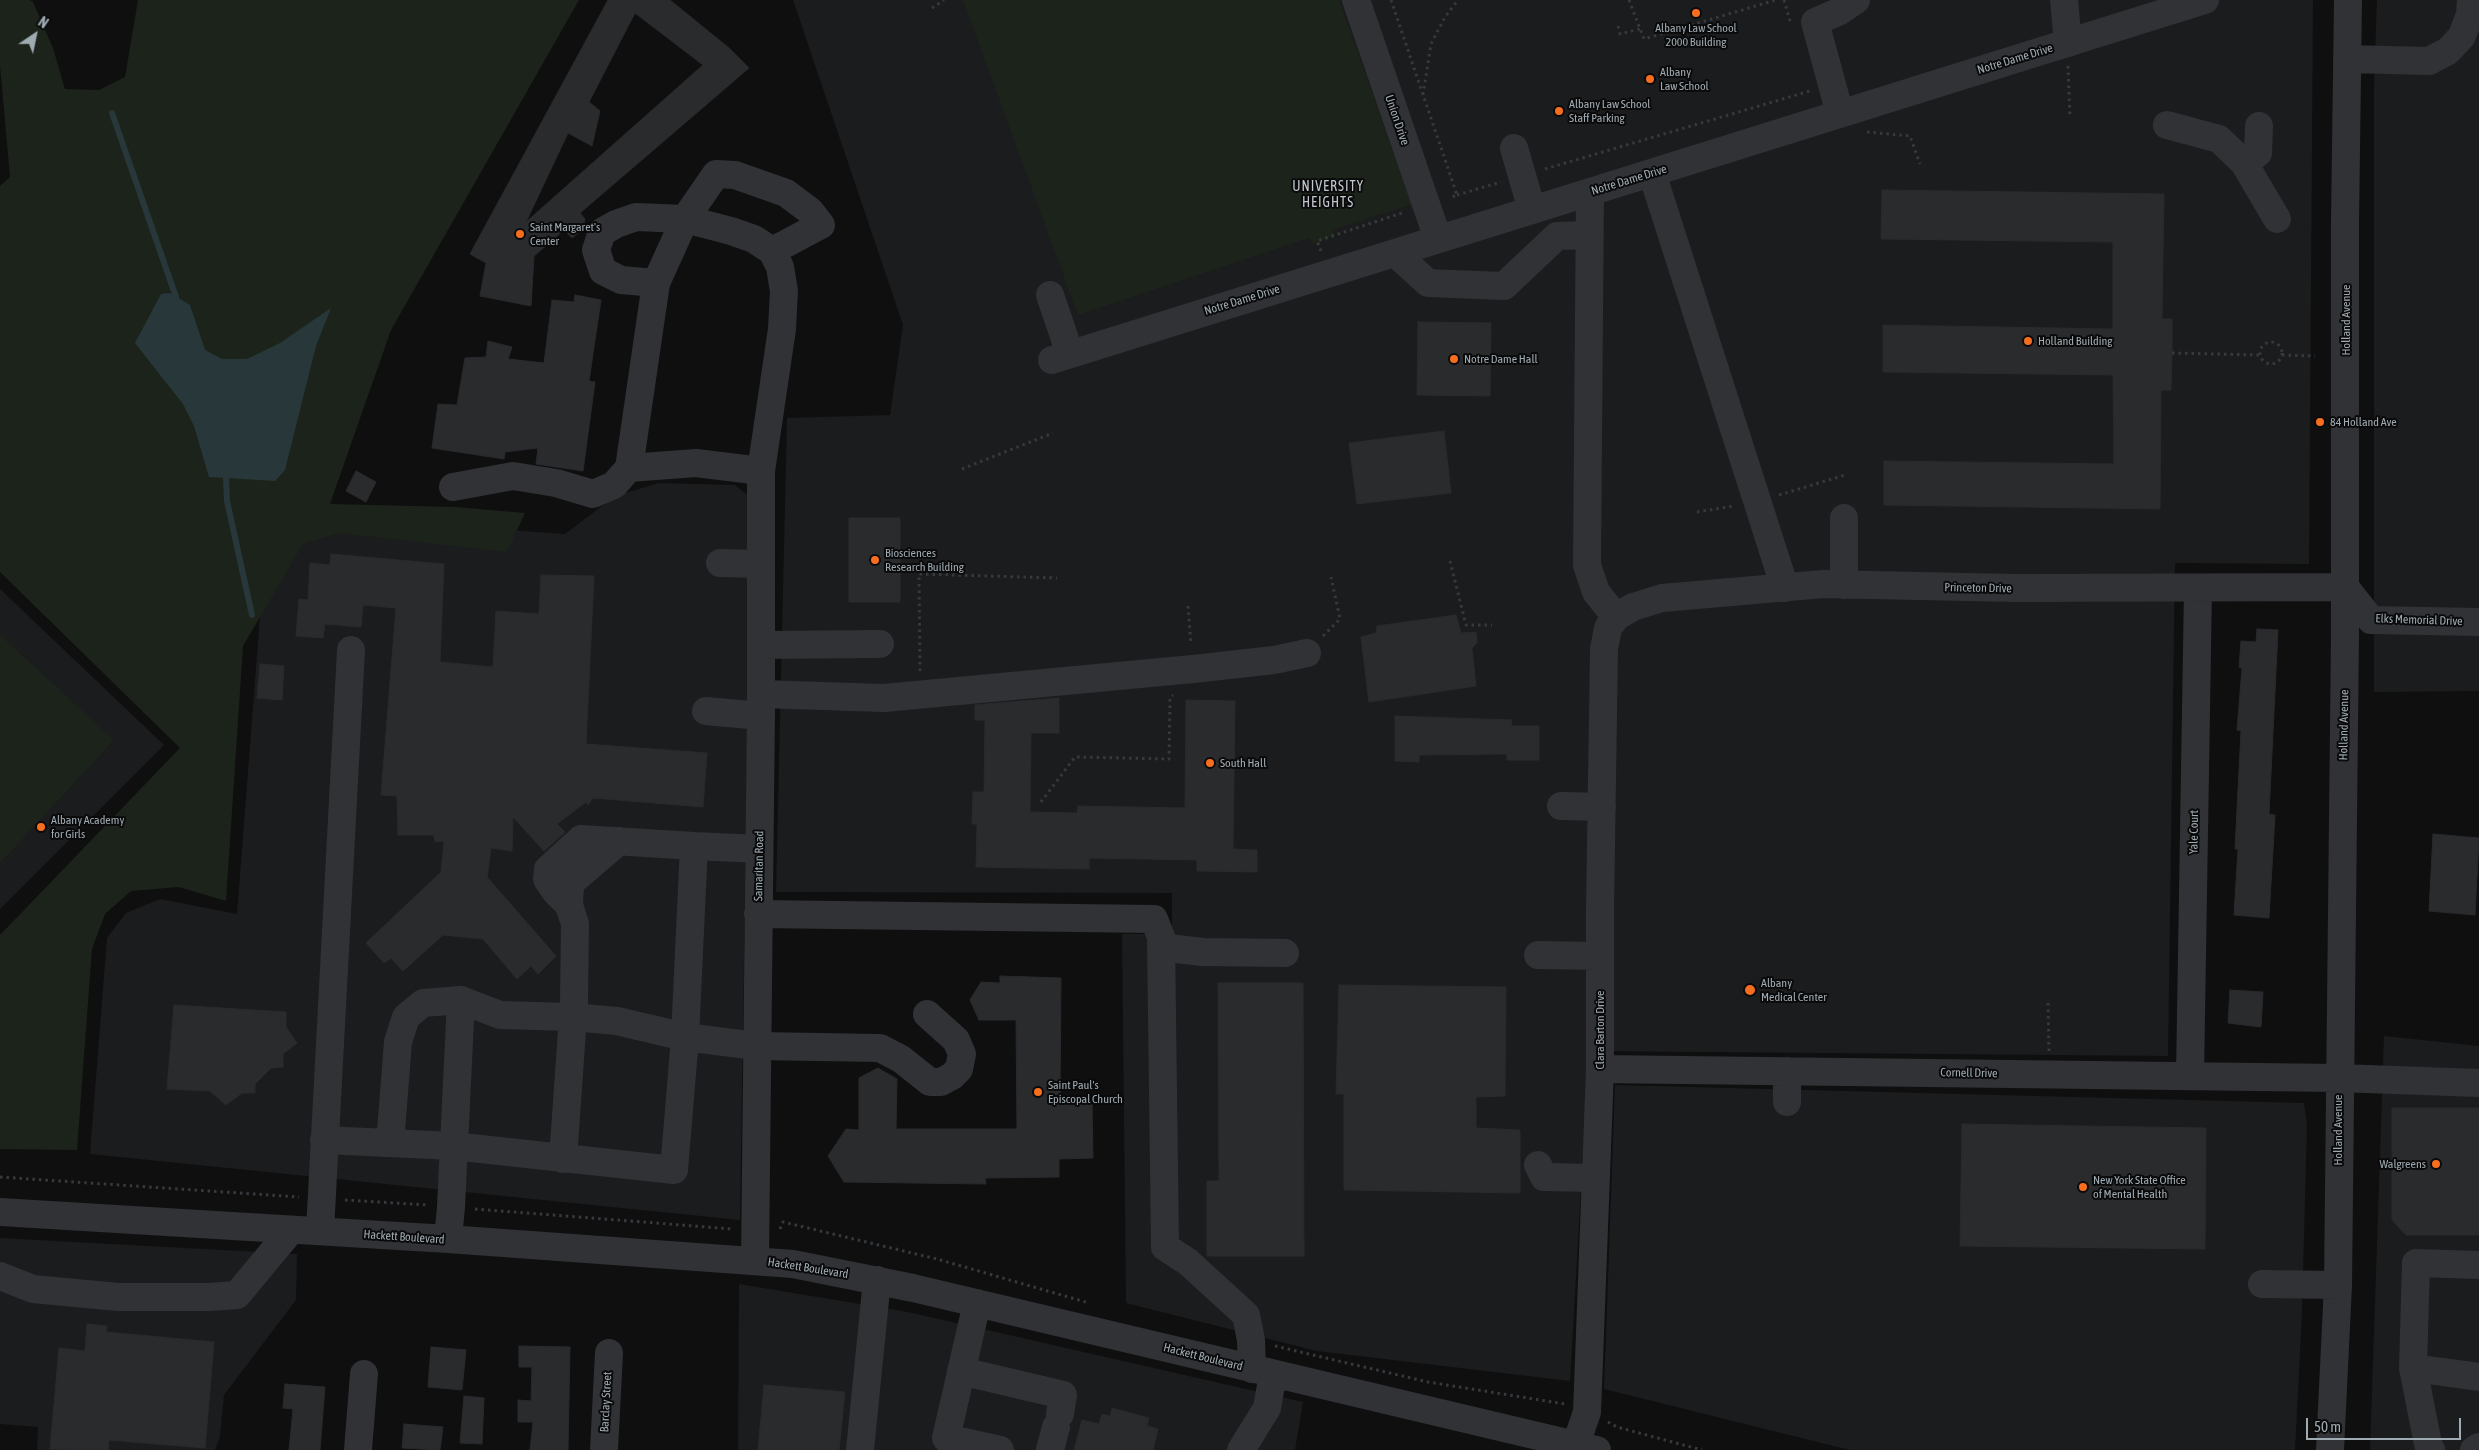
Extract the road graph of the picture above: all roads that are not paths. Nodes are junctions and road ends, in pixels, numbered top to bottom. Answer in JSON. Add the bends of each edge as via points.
{"nodes":[{"id":1,"x":1356,"y":0,"type":"edge"},
{"id":2,"x":1856,"y":0,"type":"edge"},
{"id":3,"x":2064,"y":0,"type":"edge"},
{"id":4,"x":2206,"y":0,"type":"edge"},
{"id":5,"x":2348,"y":0,"type":"edge"},
{"id":6,"x":2474,"y":11,"type":"edge"},
{"id":7,"x":2068,"y":43,"type":"junction"},
{"id":8,"x":2347,"y":59,"type":"junction"},
{"id":9,"x":1840,"y":114,"type":"junction"},
{"id":10,"x":2167,"y":125,"type":"dead end"},
{"id":11,"x":2259,"y":126,"type":"dead end"},
{"id":12,"x":1514,"y":148,"type":"dead end"},
{"id":13,"x":2244,"y":163,"type":"junction"},
{"id":14,"x":1652,"y":173,"type":"junction"},
{"id":15,"x":1590,"y":192,"type":"junction"},
{"id":16,"x":1532,"y":210,"type":"junction"},
{"id":17,"x":685,"y":219,"type":"junction"},
{"id":18,"x":2277,"y":219,"type":"dead end"},
{"id":19,"x":1588,"y":235,"type":"junction"},
{"id":20,"x":1438,"y":239,"type":"junction"},
{"id":21,"x":772,"y":251,"type":"junction"},
{"id":22,"x":1394,"y":253,"type":"junction"},
{"id":23,"x":656,"y":283,"type":"junction"},
{"id":24,"x":1050,"y":295,"type":"dead end"},
{"id":25,"x":629,"y":468,"type":"junction"},
{"id":26,"x":761,"y":471,"type":"junction"},
{"id":27,"x":453,"y":487,"type":"dead end"},
{"id":28,"x":1844,"y":518,"type":"dead end"},
{"id":29,"x":720,"y":562,"type":"dead end"},
{"id":30,"x":761,"y":564,"type":"junction"},
{"id":31,"x":1844,"y":585,"type":"junction"},
{"id":32,"x":2345,"y":587,"type":"junction"},
{"id":33,"x":1785,"y":588,"type":"junction"},
{"id":34,"x":2198,"y":588,"type":"junction"},
{"id":35,"x":1616,"y":617,"type":"junction"},
{"id":36,"x":2479,"y":622,"type":"edge"},
{"id":37,"x":880,"y":644,"type":"dead end"},
{"id":38,"x":762,"y":645,"type":"junction"},
{"id":39,"x":351,"y":650,"type":"dead end"},
{"id":40,"x":1306,"y":653,"type":"road end"},
{"id":41,"x":761,"y":705,"type":"junction"},
{"id":42,"x":706,"y":711,"type":"dead end"},
{"id":43,"x":1562,"y":806,"type":"dead end"},
{"id":44,"x":1602,"y":807,"type":"junction"},
{"id":45,"x":694,"y":846,"type":"junction"},
{"id":46,"x":759,"y":849,"type":"junction"},
{"id":47,"x":758,"y":914,"type":"junction"},
{"id":48,"x":1161,"y":947,"type":"junction"},
{"id":49,"x":1285,"y":952,"type":"dead end"},
{"id":50,"x":1538,"y":955,"type":"dead end"},
{"id":51,"x":1600,"y":956,"type":"junction"},
{"id":52,"x":460,"y":1000,"type":"junction"},
{"id":53,"x":927,"y":1014,"type":"dead end"},
{"id":54,"x":572,"y":1017,"type":"junction"},
{"id":55,"x":685,"y":1037,"type":"junction"},
{"id":56,"x":756,"y":1046,"type":"junction"},
{"id":57,"x":1600,"y":1068,"type":"junction"},
{"id":58,"x":1788,"y":1071,"type":"junction"},
{"id":59,"x":2190,"y":1076,"type":"junction"},
{"id":60,"x":2339,"y":1078,"type":"junction"},
{"id":61,"x":2479,"y":1083,"type":"edge"},
{"id":62,"x":1787,"y":1102,"type":"dead end"},
{"id":63,"x":324,"y":1140,"type":"junction"},
{"id":64,"x":390,"y":1143,"type":"junction"},
{"id":65,"x":453,"y":1146,"type":"junction"},
{"id":66,"x":564,"y":1158,"type":"junction"},
{"id":67,"x":1538,"y":1164,"type":"dead end"},
{"id":68,"x":1596,"y":1178,"type":"junction"},
{"id":69,"x":0,"y":1212,"type":"edge"},
{"id":70,"x":291,"y":1230,"type":"junction"},
{"id":71,"x":320,"y":1231,"type":"junction"},
{"id":72,"x":448,"y":1239,"type":"junction"},
{"id":73,"x":755,"y":1261,"type":"junction"},
{"id":74,"x":2479,"y":1265,"type":"edge"},
{"id":75,"x":0,"y":1276,"type":"edge"},
{"id":76,"x":877,"y":1280,"type":"junction"},
{"id":77,"x":2262,"y":1284,"type":"dead end"},
{"id":78,"x":2338,"y":1285,"type":"junction"},
{"id":79,"x":977,"y":1303,"type":"junction"},
{"id":80,"x":608,"y":1353,"type":"dead end"},
{"id":81,"x":2413,"y":1368,"type":"junction"},
{"id":82,"x":961,"y":1371,"type":"junction"},
{"id":83,"x":1262,"y":1372,"type":"junction"},
{"id":84,"x":364,"y":1374,"type":"dead end"},
{"id":85,"x":2479,"y":1377,"type":"edge"},
{"id":86,"x":1056,"y":1430,"type":"edge"},
{"id":87,"x":1582,"y":1448,"type":"edge"},
{"id":88,"x":2479,"y":1448,"type":"edge"},
{"id":89,"x":358,"y":1450,"type":"edge"},
{"id":90,"x":604,"y":1450,"type":"edge"},
{"id":91,"x":860,"y":1450,"type":"edge"},
{"id":92,"x":1000,"y":1450,"type":"edge"},
{"id":93,"x":1241,"y":1450,"type":"edge"},
{"id":94,"x":2330,"y":1450,"type":"edge"},
{"id":95,"x":2431,"y":1450,"type":"edge"},
{"id":96,"x":2474,"y":1450,"type":"edge"}],
"edges":[{"from":1,"to":20,"type":"street","name":"Union Drive"},
{"from":2,"to":9,"type":"street","via":[[1815,22]]},
{"from":3,"to":7,"type":"street"},
{"from":4,"to":7,"type":"street","name":"Notre Dame Drive"},
{"from":5,"to":8,"type":"street","name":"Holland Avenue"},
{"from":6,"to":8,"type":"street","via":[[2462,36],[2448,51],[2428,61]]},
{"from":7,"to":9,"type":"street","name":"Notre Dame Drive"},
{"from":8,"to":32,"type":"street","name":"Holland Avenue"},
{"from":9,"to":14,"type":"street","name":"Notre Dame Drive"},
{"from":10,"to":13,"type":"street","via":[[2219,139]]},
{"from":11,"to":13,"type":"street","via":[[2258,153]]},
{"from":12,"to":16,"type":"street"},
{"from":13,"to":18,"type":"street"},
{"from":14,"to":15,"type":"street","name":"Notre Dame Drive"},
{"from":14,"to":33,"type":"street"},
{"from":15,"to":16,"type":"street","name":"Notre Dame Drive"},
{"from":15,"to":19,"type":"street"},
{"from":16,"to":20,"type":"street","name":"Notre Dame Drive"},
{"from":17,"to":21,"type":"street","via":[[754,239]]},
{"from":17,"to":21,"type":"street","via":[[716,174],[735,175],[786,193],[810,211],[821,225]]},
{"from":17,"to":23,"type":"street"},
{"from":17,"to":23,"type":"street","via":[[636,217],[602,232],[596,250],[603,271],[621,280]]},
{"from":19,"to":22,"type":"street","via":[[1557,236],[1504,286],[1428,283]]},
{"from":19,"to":35,"type":"street","via":[[1587,565],[1596,592]]},
{"from":20,"to":22,"type":"street","name":"Notre Dame Drive"},
{"from":21,"to":26,"type":"street","name":"Samaritan Road","via":[[780,267],[784,290],[782,329]]},
{"from":22,"to":24,"type":"street","name":"Notre Dame Drive","via":[[1061,357]]},
{"from":23,"to":25,"type":"street"},
{"from":25,"to":26,"type":"street","via":[[696,463]]},
{"from":25,"to":27,"type":"street","via":[[614,486],[593,494],[556,483],[513,476]]},
{"from":26,"to":30,"type":"street","name":"Samaritan Road"},
{"from":28,"to":31,"type":"street"},
{"from":29,"to":30,"type":"street"},
{"from":30,"to":38,"type":"street","name":"Samaritan Road"},
{"from":31,"to":33,"type":"street","name":"Princeton Drive"},
{"from":31,"to":34,"type":"street","name":"Princeton Drive"},
{"from":32,"to":34,"type":"street","name":"Princeton Drive"},
{"from":32,"to":36,"type":"street","name":"Elks Memorial Drive","via":[[2371,620]]},
{"from":32,"to":60,"type":"street","name":"Holland Avenue"},
{"from":33,"to":35,"type":"street","name":"Princeton Drive","via":[[1662,598],[1633,607]]},
{"from":34,"to":59,"type":"street","name":"Yale Court"},
{"from":35,"to":44,"type":"street","name":"Clara Barton Drive","via":[[1608,628],[1604,649]]},
{"from":37,"to":38,"type":"street"},
{"from":38,"to":41,"type":"street","name":"Samaritan Road"},
{"from":39,"to":63,"type":"street"},
{"from":40,"to":41,"type":"street","via":[[1192,669],[884,698]]},
{"from":41,"to":42,"type":"street"},
{"from":41,"to":46,"type":"street","name":"Samaritan Road"},
{"from":43,"to":44,"type":"street"},
{"from":44,"to":51,"type":"street","name":"Clara Barton Drive"},
{"from":45,"to":46,"type":"street"},
{"from":45,"to":54,"type":"street","via":[[581,839],[548,869],[547,879],[569,905],[576,924]]},
{"from":45,"to":55,"type":"street"},
{"from":46,"to":47,"type":"street","name":"Samaritan Road"},
{"from":47,"to":48,"type":"street","via":[[1154,919]]},
{"from":47,"to":56,"type":"street","name":"Samaritan Road"},
{"from":48,"to":49,"type":"street","via":[[1202,952]]},
{"from":48,"to":83,"type":"street","via":[[1165,1247],[1188,1262],[1246,1315]]},
{"from":50,"to":51,"type":"street"},
{"from":51,"to":57,"type":"street","name":"Clara Barton Drive"},
{"from":52,"to":54,"type":"street","via":[[500,1015]]},
{"from":52,"to":64,"type":"street","via":[[423,1003],[406,1017],[398,1042]]},
{"from":52,"to":65,"type":"street"},
{"from":53,"to":56,"type":"street","via":[[956,1040],[962,1054],[959,1069],[941,1082],[930,1082],[901,1059],[880,1048]]},
{"from":54,"to":55,"type":"street","via":[[617,1021]]},
{"from":54,"to":66,"type":"street"},
{"from":55,"to":56,"type":"street"},
{"from":55,"to":66,"type":"street","via":[[674,1170]]},
{"from":56,"to":73,"type":"street","name":"Samaritan Road"},
{"from":57,"to":58,"type":"street","name":"Cornell Drive"},
{"from":57,"to":68,"type":"street","name":"Clara Barton Drive"},
{"from":58,"to":59,"type":"street","name":"Cornell Drive"},
{"from":58,"to":62,"type":"street"},
{"from":59,"to":60,"type":"street","name":"Cornell Drive"},
{"from":60,"to":61,"type":"street","name":"Cornell Drive"},
{"from":60,"to":78,"type":"street","name":"Holland Avenue"},
{"from":63,"to":64,"type":"street"},
{"from":63,"to":71,"type":"street"},
{"from":64,"to":65,"type":"street"},
{"from":65,"to":66,"type":"street"},
{"from":65,"to":72,"type":"street"},
{"from":67,"to":68,"type":"street","via":[[1544,1177]]},
{"from":68,"to":87,"type":"street","name":"Clara Barton Drive","via":[[1588,1412]]},
{"from":69,"to":70,"type":"street","name":"Hackett Boulevard"},
{"from":70,"to":71,"type":"street","name":"Hackett Boulevard"},
{"from":70,"to":75,"type":"street","via":[[237,1294],[118,1297],[33,1289]]},
{"from":71,"to":72,"type":"street","name":"Hackett Boulevard"},
{"from":72,"to":73,"type":"street","name":"Hackett Boulevard"},
{"from":73,"to":76,"type":"street","name":"Hackett Boulevard","via":[[792,1264]]},
{"from":74,"to":81,"type":"street","via":[[2416,1263]]},
{"from":76,"to":79,"type":"street","name":"Hackett Boulevard"},
{"from":76,"to":91,"type":"street"},
{"from":77,"to":78,"type":"street"},
{"from":78,"to":94,"type":"street","name":"Holland Avenue"},
{"from":79,"to":82,"type":"street"},
{"from":79,"to":83,"type":"street","name":"Hackett Boulevard"},
{"from":80,"to":90,"type":"street","name":"Barclay Street"},
{"from":81,"to":85,"type":"street"},
{"from":81,"to":95,"type":"street"},
{"from":82,"to":86,"type":"street","via":[[1063,1395]]},
{"from":82,"to":92,"type":"street","via":[[946,1438]]},
{"from":83,"to":87,"type":"street","name":"Hackett Boulevard"},
{"from":83,"to":93,"type":"street","via":[[1267,1408]]},
{"from":84,"to":89,"type":"street"},
{"from":88,"to":96,"type":"street"}]}
